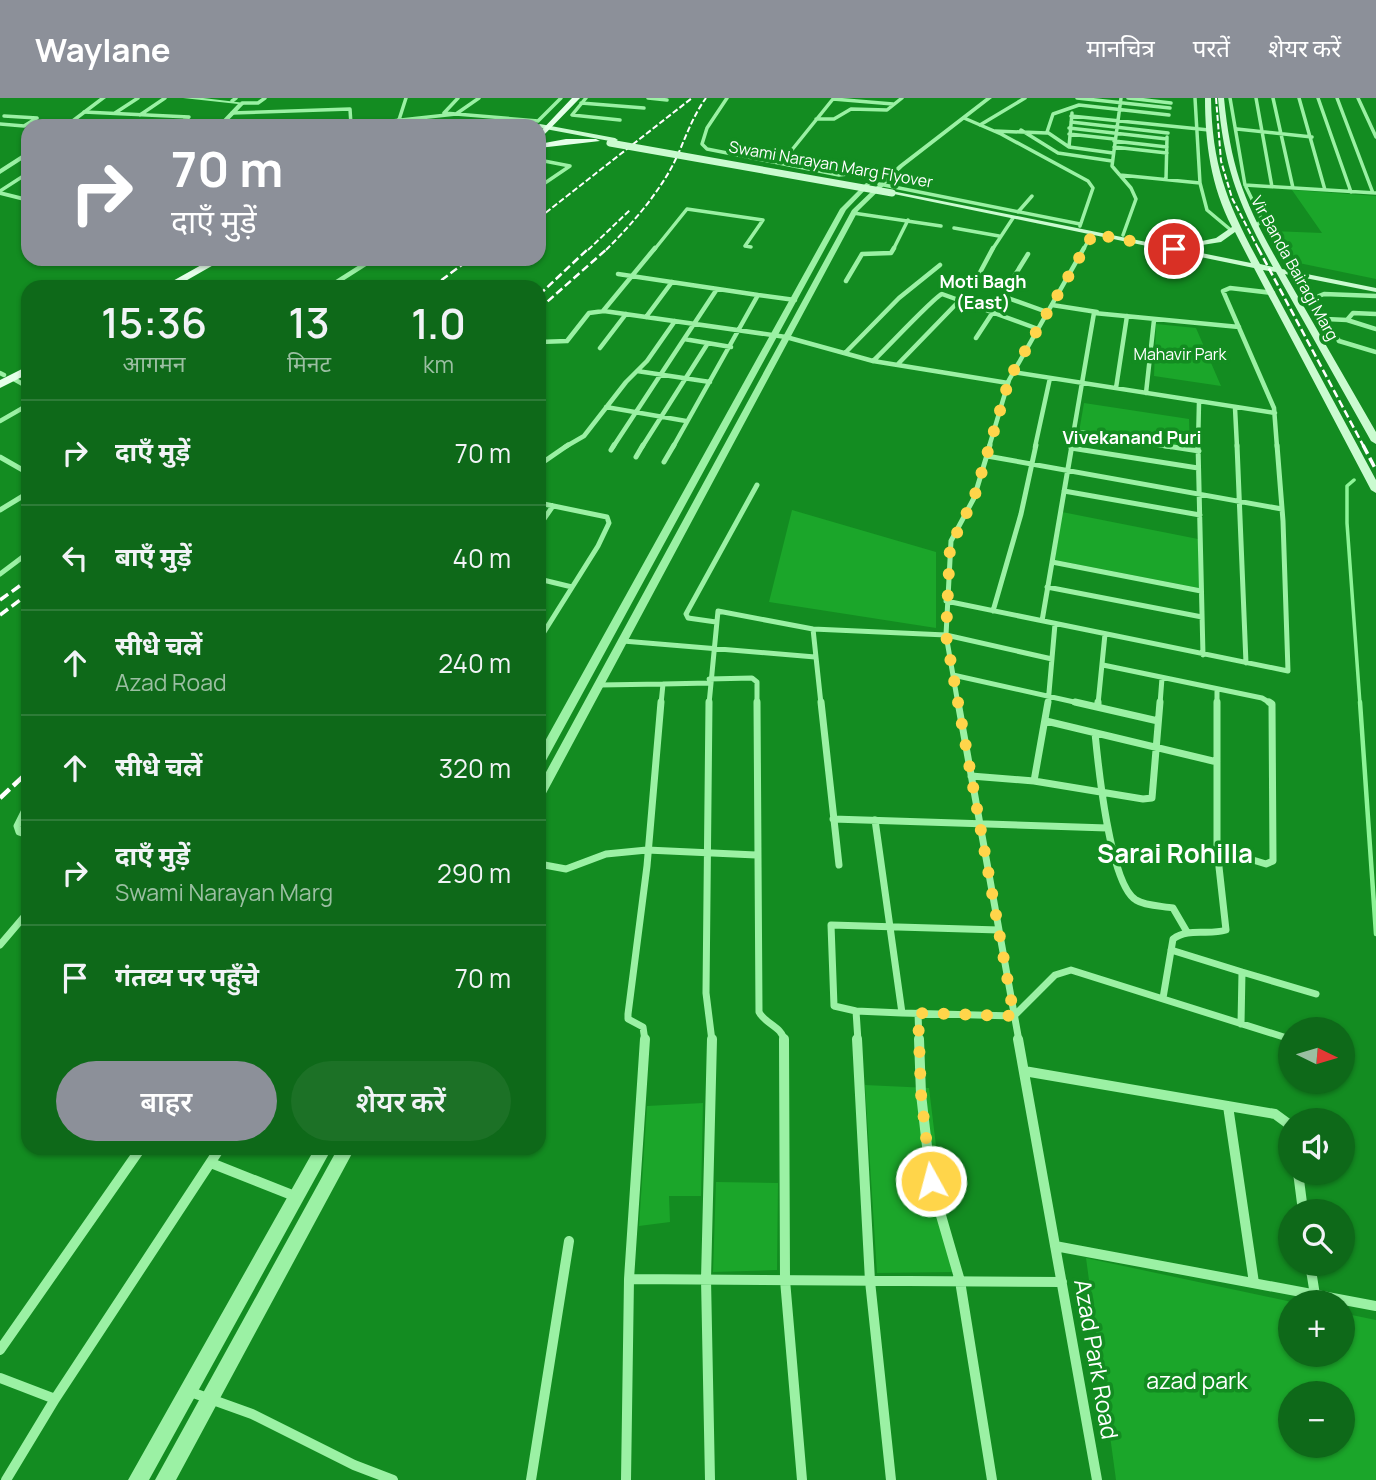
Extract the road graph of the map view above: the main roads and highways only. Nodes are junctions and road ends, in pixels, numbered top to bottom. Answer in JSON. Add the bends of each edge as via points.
{"nodes":[{"id":1,"x":568,"y":98,"type":"edge"},
{"id":2,"x":1208,"y":98,"type":"edge"},
{"id":3,"x":1221,"y":98,"type":"edge"},
{"id":4,"x":579,"y":100,"type":"edge"},
{"id":5,"x":560,"y":117,"type":"junction"},
{"id":6,"x":546,"y":122,"type":"edge"},
{"id":7,"x":546,"y":125,"type":"edge"},
{"id":8,"x":546,"y":130,"type":"edge"},
{"id":9,"x":546,"y":130,"type":"edge"},
{"id":10,"x":577,"y":133,"type":"junction"},
{"id":11,"x":596,"y":141,"type":"junction"},
{"id":12,"x":612,"y":141,"type":"junction"},
{"id":13,"x":546,"y":145,"type":"edge"},
{"id":14,"x":894,"y":191,"type":"junction"},
{"id":15,"x":1235,"y":229,"type":"junction"},
{"id":16,"x":1182,"y":246,"type":"junction"},
{"id":17,"x":1200,"y":254,"type":"junction"},
{"id":18,"x":1256,"y":263,"type":"junction"},
{"id":19,"x":206,"y":266,"type":"edge"},
{"id":20,"x":217,"y":266,"type":"edge"},
{"id":21,"x":1277,"y":267,"type":"junction"},
{"id":22,"x":180,"y":280,"type":"edge"},
{"id":23,"x":192,"y":280,"type":"edge"},
{"id":24,"x":1376,"y":284,"type":"edge"},
{"id":25,"x":1272,"y":290,"type":"junction"},
{"id":26,"x":1376,"y":290,"type":"edge"},
{"id":27,"x":21,"y":366,"type":"edge"},
{"id":28,"x":21,"y":372,"type":"edge"},
{"id":29,"x":3,"y":378,"type":"edge"},
{"id":30,"x":1376,"y":441,"type":"edge"},
{"id":31,"x":1376,"y":490,"type":"edge"}],
"edges":[{"from":1,"to":6,"type":"main road"},
{"from":2,"to":15,"type":"main road","name":"Vir Banda Bairagi Marg","via":[[1216,181]]},
{"from":3,"to":21,"type":"main road","name":"Vir Banda Bairagi Marg","via":[[1234,183]]},
{"from":4,"to":5,"type":"main road"},
{"from":5,"to":7,"type":"main road"},
{"from":5,"to":10,"type":"main road"},
{"from":8,"to":10,"type":"main road","name":"Swami Narayan Marg Flyover"},
{"from":9,"to":11,"type":"main road","name":"Swami Narayan Marg Flyover"},
{"from":10,"to":12,"type":"main road","name":"Swami Narayan Marg Flyover"},
{"from":11,"to":12,"type":"main road","name":"Swami Narayan Marg Flyover"},
{"from":11,"to":13,"type":"main road"},
{"from":12,"to":14,"type":"main road","name":"Swami Narayan Marg Flyover","bridge":true},
{"from":14,"to":16,"type":"main road","name":"Swami Narayan Marg Flyover"},
{"from":14,"to":17,"type":"main road","name":"Swami Narayan Marg Flyover"},
{"from":15,"to":16,"type":"main road","via":[[1211,242]]},
{"from":15,"to":18,"type":"main road","name":"Vir Banda Bairagi Marg"},
{"from":16,"to":18,"type":"main road","name":"Swami Narayan Marg Flyover"},
{"from":17,"to":18,"type":"main road"},
{"from":17,"to":25,"type":"main road","via":[[1244,270]]},
{"from":18,"to":21,"type":"main road"},
{"from":18,"to":25,"type":"main road","name":"Vir Banda Bairagi Marg"},
{"from":19,"to":22,"type":"main road"},
{"from":20,"to":23,"type":"main road"},
{"from":21,"to":24,"type":"main road"},
{"from":21,"to":26,"type":"main road"},
{"from":21,"to":30,"type":"main road","name":"Vir Banda Bairagi Marg"},
{"from":25,"to":31,"type":"main road","name":"Vir Banda Bairagi Marg"},
{"from":27,"to":29,"type":"main road"},
{"from":28,"to":29,"type":"main road"}]}
